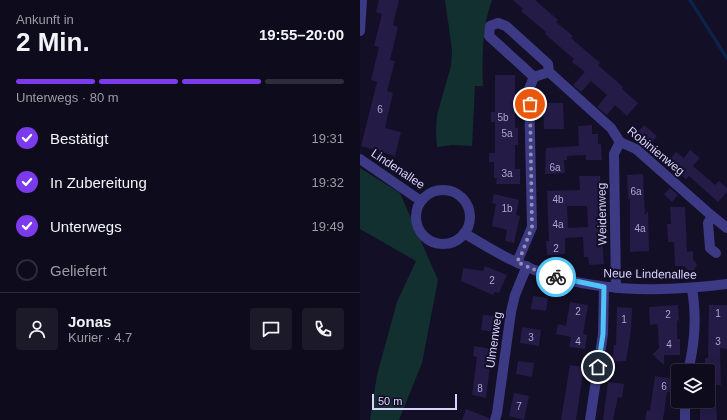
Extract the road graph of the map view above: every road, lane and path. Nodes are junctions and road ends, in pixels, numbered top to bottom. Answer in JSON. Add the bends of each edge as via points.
{"nodes":[{"id":1,"x":362,"y":0,"type":"edge"},
{"id":2,"x":360,"y":31,"type":"edge"},
{"id":3,"x":549,"y":72,"type":"junction"},
{"id":4,"x":534,"y":77,"type":"junction"},
{"id":5,"x":620,"y":142,"type":"junction"},
{"id":6,"x":360,"y":159,"type":"edge"},
{"id":7,"x":421,"y":201,"type":"junction"},
{"id":8,"x":712,"y":216,"type":"junction"},
{"id":9,"x":727,"y":228,"type":"edge"},
{"id":10,"x":464,"y":233,"type":"junction"},
{"id":11,"x":716,"y":253,"type":"dead end"},
{"id":12,"x":517,"y":262,"type":"junction"},
{"id":13,"x":527,"y":266,"type":"junction"},
{"id":14,"x":727,"y":284,"type":"edge"},
{"id":15,"x":604,"y":287,"type":"junction"},
{"id":16,"x":616,"y":288,"type":"junction"},
{"id":17,"x":692,"y":289,"type":"junction"},
{"id":18,"x":690,"y":364,"type":"edge"},
{"id":19,"x":685,"y":408,"type":"edge"},
{"id":20,"x":495,"y":420,"type":"edge"},
{"id":21,"x":590,"y":420,"type":"edge"},
{"id":22,"x":685,"y":420,"type":"edge"}],
"edges":[{"from":1,"to":2,"type":"street"},
{"from":3,"to":4,"type":"street"},
{"from":3,"to":4,"type":"street","name":"Robinienweg","via":[[548,64],[506,26],[498,23],[490,26],[489,36]]},
{"from":3,"to":5,"type":"street","name":"Robinienweg","via":[[611,128]]},
{"from":4,"to":12,"type":"street","via":[[530,89],[532,227]]},
{"from":5,"to":8,"type":"street","name":"Robinienweg","via":[[636,149]]},
{"from":5,"to":16,"type":"street","name":"Weidenweg","via":[[614,154]]},
{"from":6,"to":7,"type":"street","name":"Lindenallee"},
{"from":7,"to":10,"type":"street","name":"Lindenallee","via":[[417,208],[417,225],[427,238],[442,244],[458,239]]},
{"from":7,"to":10,"type":"street","name":"Lindenallee","via":[[436,190],[455,192],[463,198],[470,215],[469,225]]},
{"from":8,"to":9,"type":"street","name":"Robinienweg"},
{"from":8,"to":11,"type":"street","via":[[708,223],[710,248]]},
{"from":10,"to":12,"type":"street","name":"Neue Lindenallee"},
{"from":12,"to":13,"type":"street","name":"Neue Lindenallee"},
{"from":13,"to":15,"type":"street","name":"Neue Lindenallee","via":[[566,280]]},
{"from":13,"to":20,"type":"street","name":"Ulmenweg","via":[[511,312]]},
{"from":14,"to":17,"type":"street","name":"Neue Lindenallee"},
{"from":15,"to":16,"type":"street","name":"Neue Lindenallee"},
{"from":15,"to":21,"type":"street","via":[[603,334]]},
{"from":16,"to":17,"type":"street","name":"Neue Lindenallee"},
{"from":17,"to":18,"type":"street","via":[[696,327]]},
{"from":19,"to":22,"type":"street"}]}
